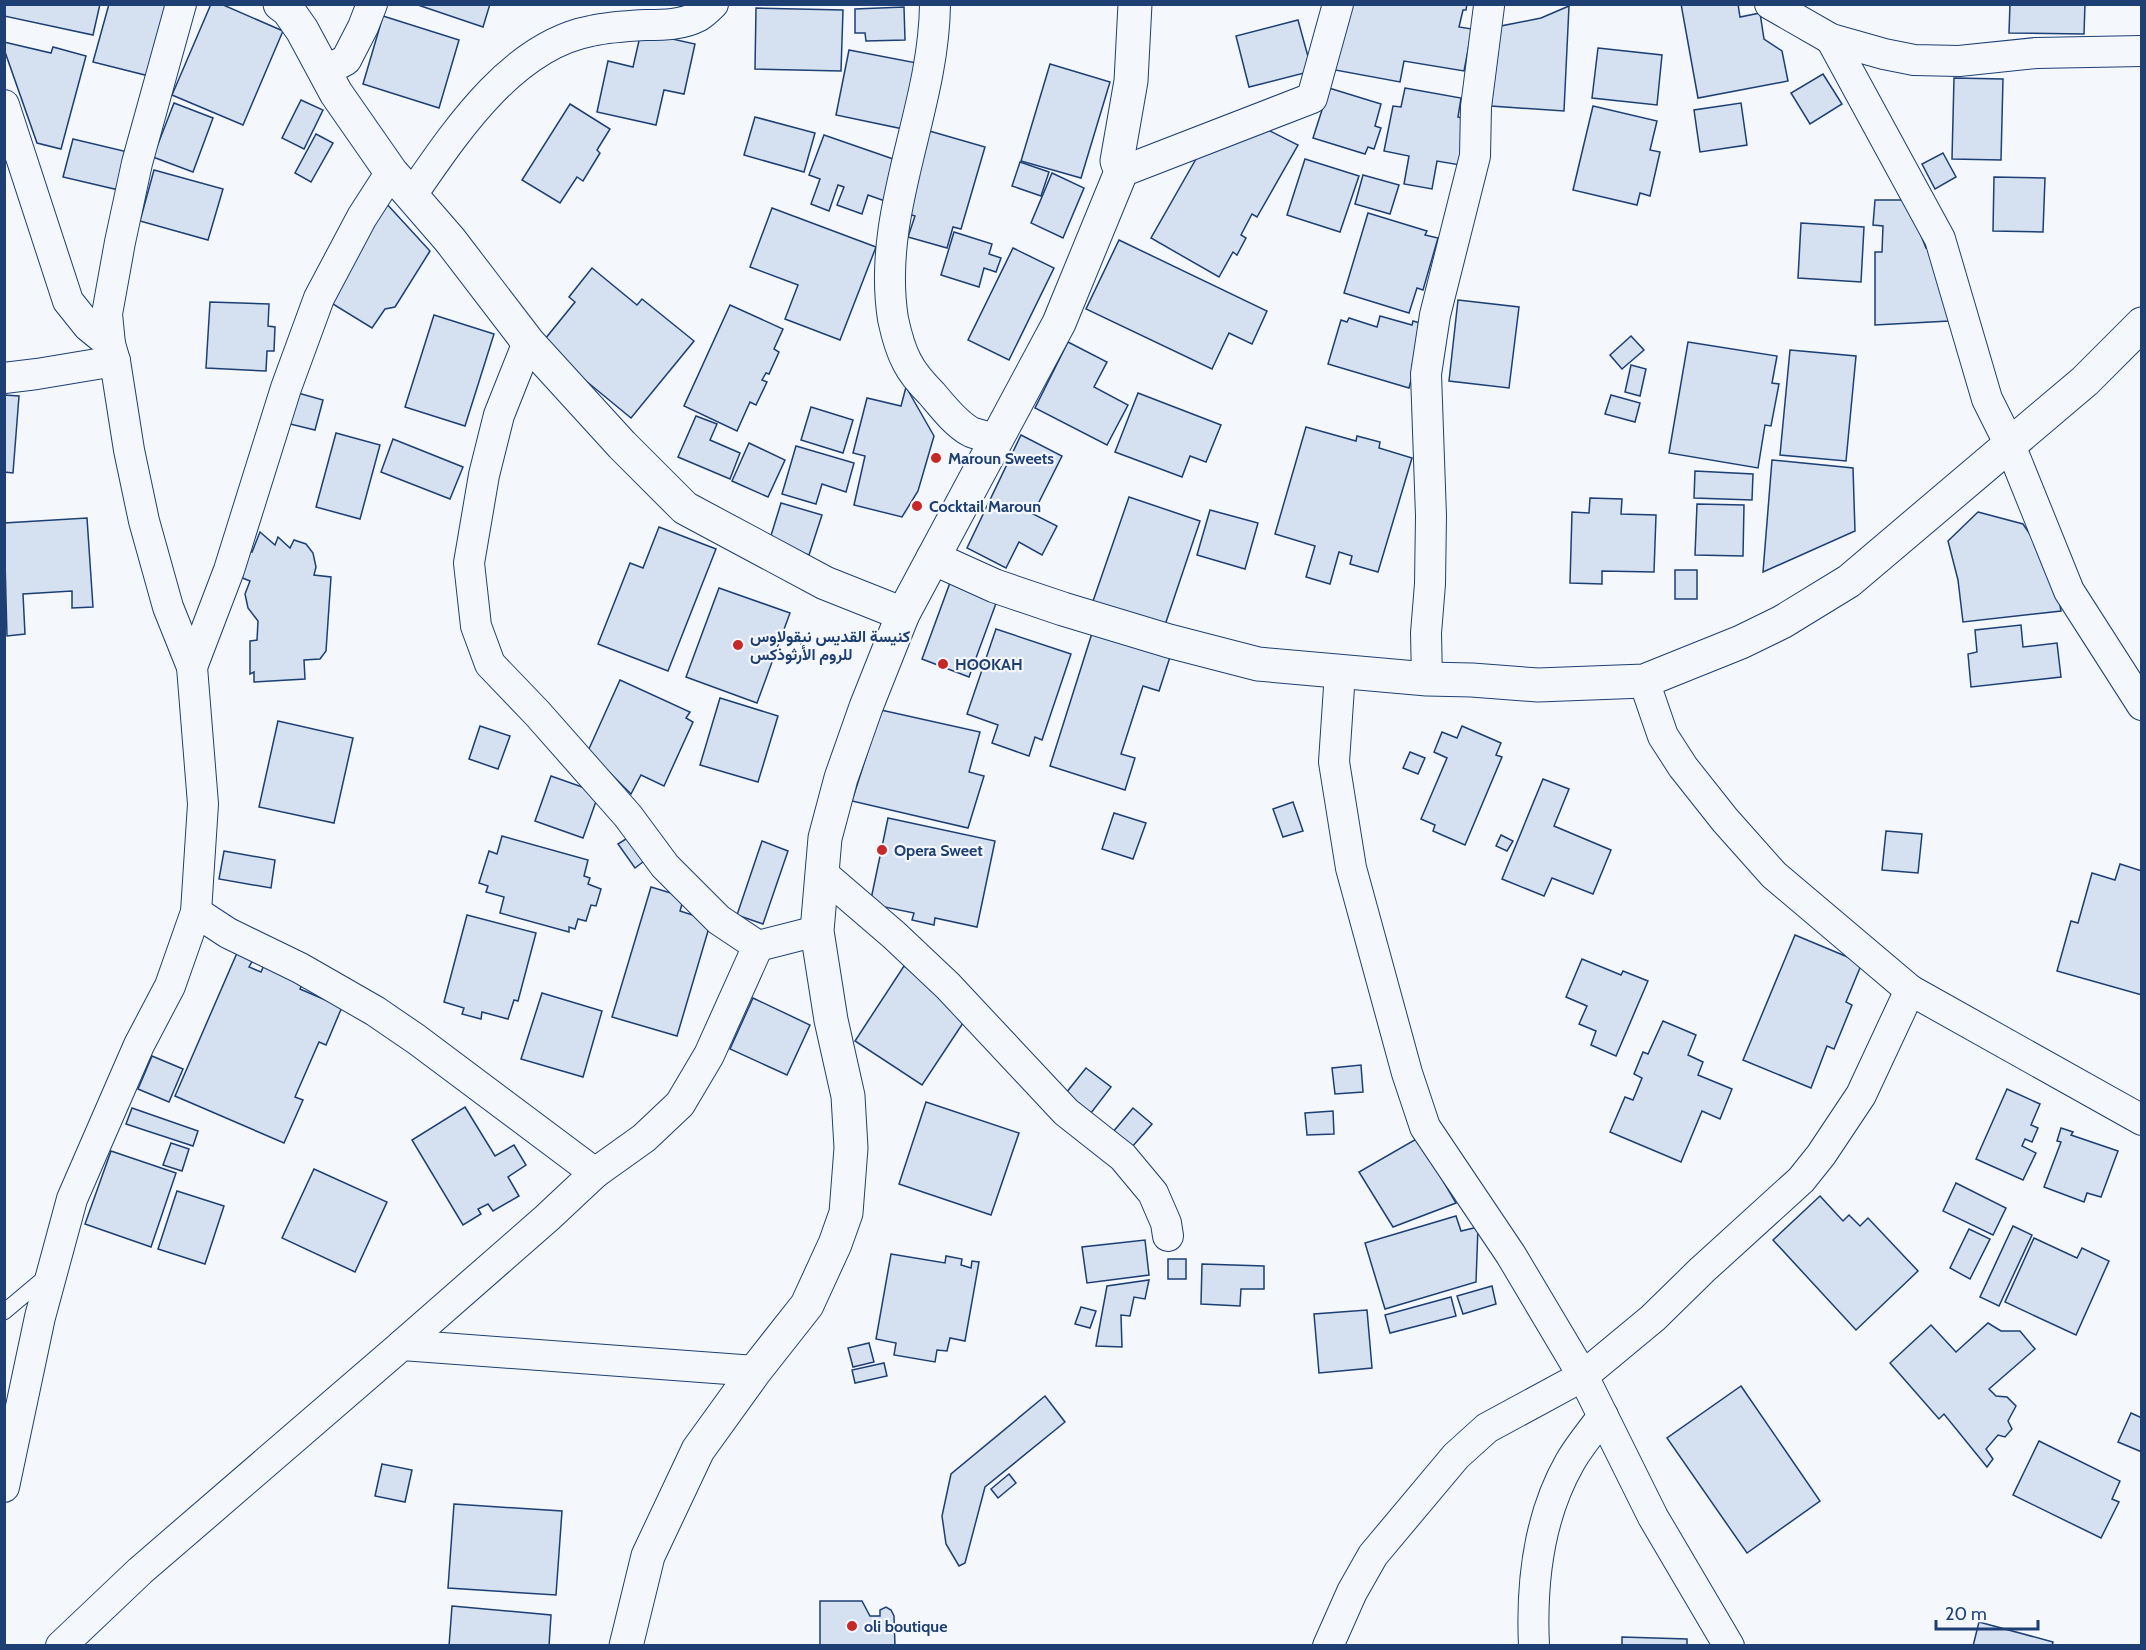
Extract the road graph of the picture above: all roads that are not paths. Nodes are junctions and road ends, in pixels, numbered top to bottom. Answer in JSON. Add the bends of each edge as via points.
{"nodes":[{"id":1,"x":181,"y":4,"type":"edge"},
{"id":2,"x":280,"y":4,"type":"edge"},
{"id":3,"x":372,"y":4,"type":"edge"},
{"id":4,"x":714,"y":4,"type":"edge"},
{"id":5,"x":934,"y":4,"type":"edge"},
{"id":6,"x":1135,"y":4,"type":"edge"},
{"id":7,"x":1338,"y":4,"type":"edge"},
{"id":8,"x":1770,"y":4,"type":"edge"},
{"id":9,"x":1491,"y":5,"type":"edge"},
{"id":10,"x":1831,"y":39,"type":"junction"},
{"id":11,"x":2142,"y":51,"type":"edge"},
{"id":12,"x":325,"y":71,"type":"junction"},
{"id":13,"x":4,"y":105,"type":"edge"},
{"id":14,"x":1121,"y":172,"type":"junction"},
{"id":15,"x":400,"y":184,"type":"junction"},
{"id":16,"x":2142,"y":324,"type":"edge"},
{"id":17,"x":528,"y":342,"type":"junction"},
{"id":18,"x":112,"y":352,"type":"junction"},
{"id":19,"x":4,"y":378,"type":"edge"},
{"id":20,"x":998,"y":440,"type":"junction"},
{"id":21,"x":2010,"y":445,"type":"junction"},
{"id":22,"x":933,"y":558,"type":"junction"},
{"id":23,"x":903,"y":614,"type":"junction"},
{"id":24,"x":192,"y":667,"type":"junction"},
{"id":25,"x":1340,"y":672,"type":"junction"},
{"id":26,"x":1427,"y":679,"type":"junction"},
{"id":27,"x":1644,"y":681,"type":"junction"},
{"id":28,"x":2142,"y":705,"type":"edge"},
{"id":29,"x":823,"y":874,"type":"junction"},
{"id":30,"x":196,"y":912,"type":"junction"},
{"id":31,"x":817,"y":931,"type":"junction"},
{"id":32,"x":758,"y":946,"type":"junction"},
{"id":33,"x":1910,"y":990,"type":"junction"},
{"id":34,"x":2142,"y":1120,"type":"edge"},
{"id":35,"x":595,"y":1173,"type":"junction"},
{"id":36,"x":1168,"y":1236,"type":"dead end"},
{"id":37,"x":51,"y":1273,"type":"junction"},
{"id":38,"x":4,"y":1312,"type":"edge"},
{"id":39,"x":402,"y":1345,"type":"junction"},
{"id":40,"x":755,"y":1371,"type":"junction"},
{"id":41,"x":1583,"y":1376,"type":"junction"},
{"id":42,"x":1603,"y":1416,"type":"junction"},
{"id":43,"x":4,"y":1487,"type":"edge"},
{"id":44,"x":61,"y":1646,"type":"edge"},
{"id":45,"x":626,"y":1646,"type":"edge"},
{"id":46,"x":1328,"y":1646,"type":"edge"},
{"id":47,"x":1534,"y":1646,"type":"edge"},
{"id":48,"x":1729,"y":1646,"type":"edge"}],
"edges":[{"from":1,"to":18,"type":"street","via":[[122,231],[107,314]]},
{"from":2,"to":12,"type":"street","via":[[302,30]]},
{"from":3,"to":12,"type":"street","via":[[346,60]]},
{"from":4,"to":15,"type":"street","via":[[700,16],[676,24],[592,31],[563,39],[533,56],[471,114],[448,142]]},
{"from":5,"to":20,"type":"street","via":[[929,61],[900,188],[889,271],[895,331],[906,361],[953,418],[970,431]]},
{"from":6,"to":14,"type":"street","via":[[1131,81],[1117,161]]},
{"from":7,"to":14,"type":"street","via":[[1312,99]]},
{"from":8,"to":10,"type":"street"},
{"from":9,"to":26,"type":"street","via":[[1476,107],[1475,156],[1435,315],[1426,374],[1431,516]]},
{"from":10,"to":11,"type":"street","via":[[1914,60]]},
{"from":10,"to":21,"type":"street","via":[[1940,239],[1987,399]]},
{"from":12,"to":15,"type":"street","via":[[336,93]]},
{"from":13,"to":18,"type":"street","via":[[68,301]]},
{"from":14,"to":20,"type":"street","via":[[1059,323]]},
{"from":15,"to":17,"type":"street","via":[[450,240]]},
{"from":15,"to":24,"type":"street","via":[[362,216],[319,298],[286,388],[229,570]]},
{"from":16,"to":21,"type":"street","via":[[2085,381]]},
{"from":17,"to":23,"type":"street","via":[[685,508],[825,583]]},
{"from":17,"to":32,"type":"street","via":[[500,415],[483,475],[469,563],[476,626],[490,664],[628,816],[665,866],[719,920]]},
{"from":18,"to":19,"type":"street","via":[[37,374]]},
{"from":18,"to":24,"type":"street","via":[[144,521],[168,607]]},
{"from":20,"to":22,"type":"street"},
{"from":21,"to":27,"type":"street","via":[[1849,581],[1772,627]]},
{"from":21,"to":28,"type":"street","via":[[2069,591]]},
{"from":22,"to":23,"type":"street"},
{"from":22,"to":25,"type":"street","via":[[1014,592],[1169,641],[1257,664]]},
{"from":23,"to":29,"type":"street","via":[[841,778],[825,838]]},
{"from":24,"to":30,"type":"street","via":[[203,804]]},
{"from":25,"to":26,"type":"street"},
{"from":25,"to":41,"type":"street","via":[[1334,762],[1351,868],[1425,1127],[1511,1255]]},
{"from":26,"to":27,"type":"street","via":[[1538,685]]},
{"from":27,"to":33,"type":"street","via":[[1663,735],[1725,820],[1774,875]]},
{"from":29,"to":31,"type":"street"},
{"from":29,"to":36,"type":"street","via":[[948,986],[1066,1112],[1123,1157],[1153,1193]]},
{"from":30,"to":35,"type":"street","via":[[375,1011]]},
{"from":30,"to":37,"type":"street","via":[[170,986],[139,1044],[72,1199]]},
{"from":31,"to":32,"type":"street"},
{"from":31,"to":40,"type":"street","via":[[848,1096],[851,1148],[846,1213],[807,1305]]},
{"from":32,"to":35,"type":"street","via":[[709,1055],[680,1104],[644,1138]]},
{"from":33,"to":34,"type":"street"},
{"from":33,"to":41,"type":"street","via":[[1861,1095],[1801,1180],[1653,1318]]},
{"from":35,"to":39,"type":"street"},
{"from":37,"to":38,"type":"lane"},
{"from":37,"to":43,"type":"street"},
{"from":39,"to":40,"type":"street"},
{"from":39,"to":44,"type":"street","via":[[140,1571]]},
{"from":40,"to":45,"type":"street","via":[[699,1450],[664,1520],[648,1557]]},
{"from":41,"to":42,"type":"street"},
{"from":41,"to":46,"type":"street","via":[[1487,1428],[1456,1456],[1373,1555]]},
{"from":42,"to":47,"type":"street","via":[[1571,1460],[1547,1513],[1538,1552]]},
{"from":42,"to":48,"type":"street","via":[[1653,1517]]}]}
